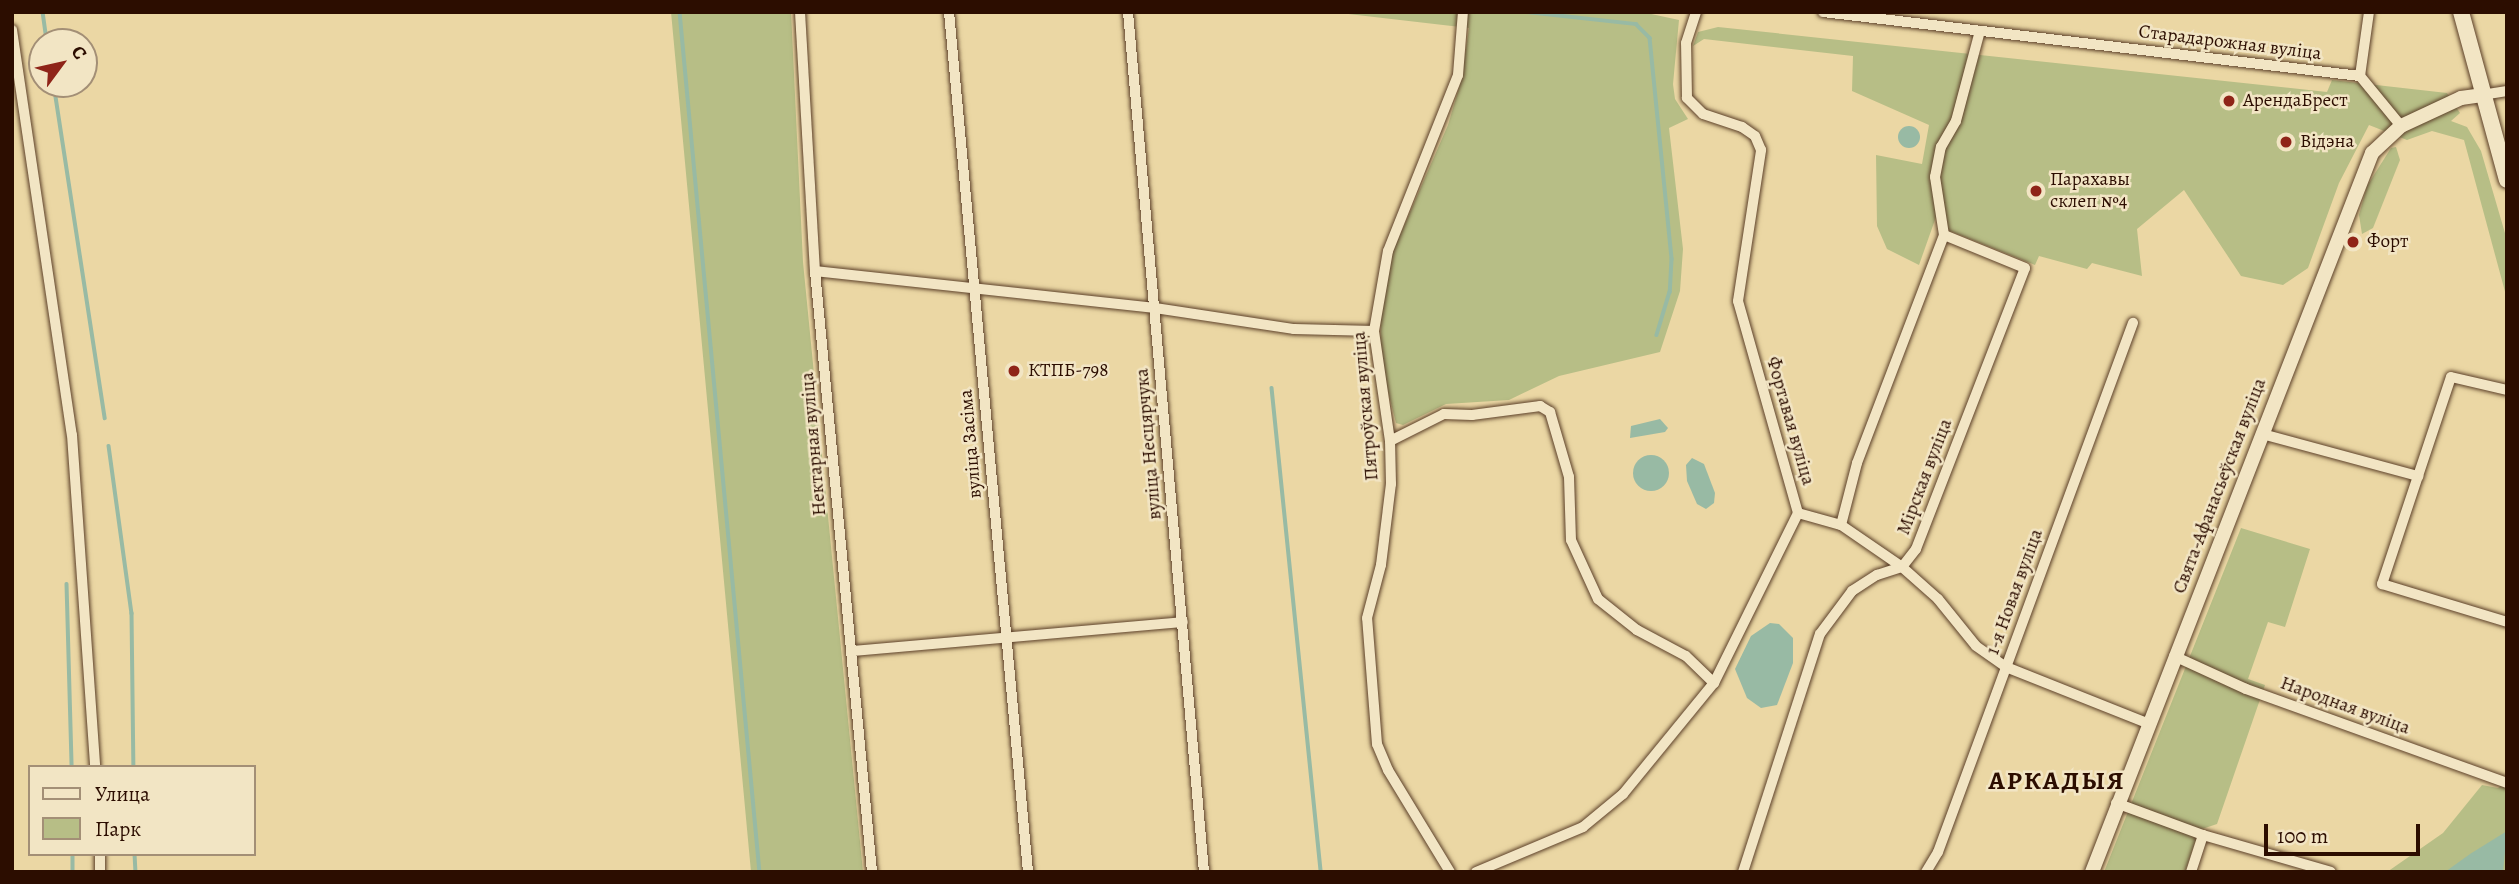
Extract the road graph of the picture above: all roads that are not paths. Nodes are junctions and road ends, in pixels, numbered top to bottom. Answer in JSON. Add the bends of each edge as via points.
{"nodes":[{"id":1,"x":800,"y":12,"type":"edge"},
{"id":2,"x":949,"y":12,"type":"edge"},
{"id":3,"x":1128,"y":12,"type":"edge"},
{"id":4,"x":1463,"y":12,"type":"edge"},
{"id":5,"x":1696,"y":12,"type":"edge"},
{"id":6,"x":1823,"y":12,"type":"edge"},
{"id":7,"x":2368,"y":12,"type":"edge"},
{"id":8,"x":2461,"y":12,"type":"edge"},
{"id":9,"x":1878,"y":15,"type":"edge"},
{"id":10,"x":12,"y":30,"type":"edge"},
{"id":11,"x":1980,"y":31,"type":"junction"},
{"id":12,"x":2360,"y":76,"type":"junction"},
{"id":13,"x":2507,"y":91,"type":"edge"},
{"id":14,"x":2482,"y":95,"type":"junction"},
{"id":15,"x":2400,"y":126,"type":"junction"},
{"id":16,"x":2507,"y":180,"type":"edge"},
{"id":17,"x":1944,"y":235,"type":"junction"},
{"id":18,"x":815,"y":271,"type":"junction"},
{"id":19,"x":976,"y":291,"type":"junction"},
{"id":20,"x":1155,"y":307,"type":"junction"},
{"id":21,"x":2133,"y":323,"type":"dead end"},
{"id":22,"x":1374,"y":331,"type":"junction"},
{"id":23,"x":2507,"y":390,"type":"edge"},
{"id":24,"x":2262,"y":434,"type":"junction"},
{"id":25,"x":1390,"y":441,"type":"junction"},
{"id":26,"x":2418,"y":476,"type":"junction"},
{"id":27,"x":1798,"y":513,"type":"junction"},
{"id":28,"x":1841,"y":525,"type":"junction"},
{"id":29,"x":1902,"y":567,"type":"junction"},
{"id":30,"x":1183,"y":622,"type":"junction"},
{"id":31,"x":2507,"y":622,"type":"edge"},
{"id":32,"x":1006,"y":638,"type":"junction"},
{"id":33,"x":852,"y":651,"type":"junction"},
{"id":34,"x":2174,"y":656,"type":"junction"},
{"id":35,"x":2006,"y":667,"type":"junction"},
{"id":36,"x":1714,"y":683,"type":"junction"},
{"id":37,"x":2147,"y":723,"type":"junction"},
{"id":38,"x":94,"y":765,"type":"edge"},
{"id":39,"x":2507,"y":783,"type":"edge"},
{"id":40,"x":2116,"y":803,"type":"junction"},
{"id":41,"x":2203,"y":835,"type":"junction"},
{"id":42,"x":872,"y":872,"type":"edge"},
{"id":43,"x":1028,"y":872,"type":"edge"},
{"id":44,"x":1204,"y":872,"type":"edge"},
{"id":45,"x":1450,"y":872,"type":"edge"},
{"id":46,"x":1476,"y":872,"type":"edge"},
{"id":47,"x":1743,"y":872,"type":"edge"},
{"id":48,"x":1926,"y":872,"type":"edge"},
{"id":49,"x":2092,"y":872,"type":"edge"},
{"id":50,"x":2191,"y":872,"type":"edge"},
{"id":51,"x":2331,"y":872,"type":"edge"}],
"edges":[{"from":1,"to":18,"type":"street","name":"Нектарная вуліца"},
{"from":2,"to":19,"type":"street","name":"вуліца Засіма"},
{"from":3,"to":20,"type":"street","name":"вуліца Несцярчука"},
{"from":4,"to":22,"type":"street","name":"Пятроўская вуліца","via":[[1458,75],[1388,251]]},
{"from":5,"to":27,"type":"street","name":"Фортавая вуліца","via":[[1686,43],[1686,99],[1703,114],[1742,127],[1755,136],[1761,150],[1738,302]]},
{"from":6,"to":9,"type":"street","name":"Старадарожная вуліца"},
{"from":7,"to":12,"type":"street"},
{"from":8,"to":14,"type":"main road"},
{"from":9,"to":11,"type":"street","name":"Старадарожная вуліца"},
{"from":10,"to":38,"type":"street","via":[[72,435]]},
{"from":11,"to":12,"type":"street","name":"Старадарожная вуліца"},
{"from":11,"to":17,"type":"street","via":[[1956,121],[1935,177]]},
{"from":12,"to":15,"type":"street"},
{"from":13,"to":14,"type":"street"},
{"from":14,"to":15,"type":"street","name":"Свята-Афанасьеўская вуліца","via":[[2461,98]]},
{"from":14,"to":16,"type":"main road"},
{"from":15,"to":24,"type":"street","name":"Свята-Афанасьеўская вуліца","via":[[2372,153],[2361,176]]},
{"from":17,"to":28,"type":"street","via":[[1857,463]]},
{"from":17,"to":29,"type":"street","name":"Мірская вуліца","via":[[2025,268],[1916,549]]},
{"from":18,"to":19,"type":"street"},
{"from":18,"to":33,"type":"street","name":"Нектарная вуліца"},
{"from":19,"to":20,"type":"street"},
{"from":19,"to":32,"type":"street","name":"вуліца Засіма"},
{"from":20,"to":22,"type":"street","via":[[1294,329]]},
{"from":20,"to":30,"type":"street","name":"вуліца Несцярчука"},
{"from":21,"to":35,"type":"street","name":"1-я Новая вуліца"},
{"from":22,"to":25,"type":"street","name":"Пятроўская вуліца"},
{"from":23,"to":26,"type":"street","via":[[2451,377]]},
{"from":24,"to":26,"type":"street"},
{"from":24,"to":34,"type":"street","name":"Свята-Афанасьеўская вуліца"},
{"from":25,"to":36,"type":"street","via":[[1444,414],[1540,406],[1550,411],[1569,477],[1571,540],[1598,599],[1637,630],[1686,656]]},
{"from":25,"to":45,"type":"street","name":"Пятроўская вуліца","via":[[1391,484],[1381,565],[1367,618],[1373,718],[1388,770]]},
{"from":26,"to":31,"type":"street","via":[[2382,584]]},
{"from":27,"to":28,"type":"street"},
{"from":27,"to":36,"type":"street","name":"Фортавая вуліца"},
{"from":28,"to":29,"type":"street"},
{"from":29,"to":35,"type":"street","via":[[1938,599],[1976,646]]},
{"from":29,"to":47,"type":"street","via":[[1861,586],[1835,611],[1820,634]]},
{"from":30,"to":32,"type":"street"},
{"from":30,"to":44,"type":"street","name":"вуліца Несцярчука"},
{"from":32,"to":33,"type":"street"},
{"from":32,"to":43,"type":"street","name":"вуліца Засіма"},
{"from":33,"to":42,"type":"street","name":"Нектарная вуліца"},
{"from":34,"to":37,"type":"street","name":"Свята-Афанасьеўская вуліца"},
{"from":34,"to":39,"type":"street","name":"Народная вуліца","via":[[2246,689]]},
{"from":35,"to":37,"type":"street"},
{"from":35,"to":48,"type":"street","name":"1-я Новая вуліца","via":[[1938,852]]},
{"from":36,"to":46,"type":"street","name":"Фортавая вуліца","via":[[1603,813],[1583,827]]},
{"from":37,"to":40,"type":"street","name":"Свята-Афанасьеўская вуліца"},
{"from":40,"to":41,"type":"street"},
{"from":40,"to":49,"type":"street","name":"Свята-Афанасьеўская вуліца"},
{"from":41,"to":50,"type":"street"},
{"from":41,"to":51,"type":"street"}]}
